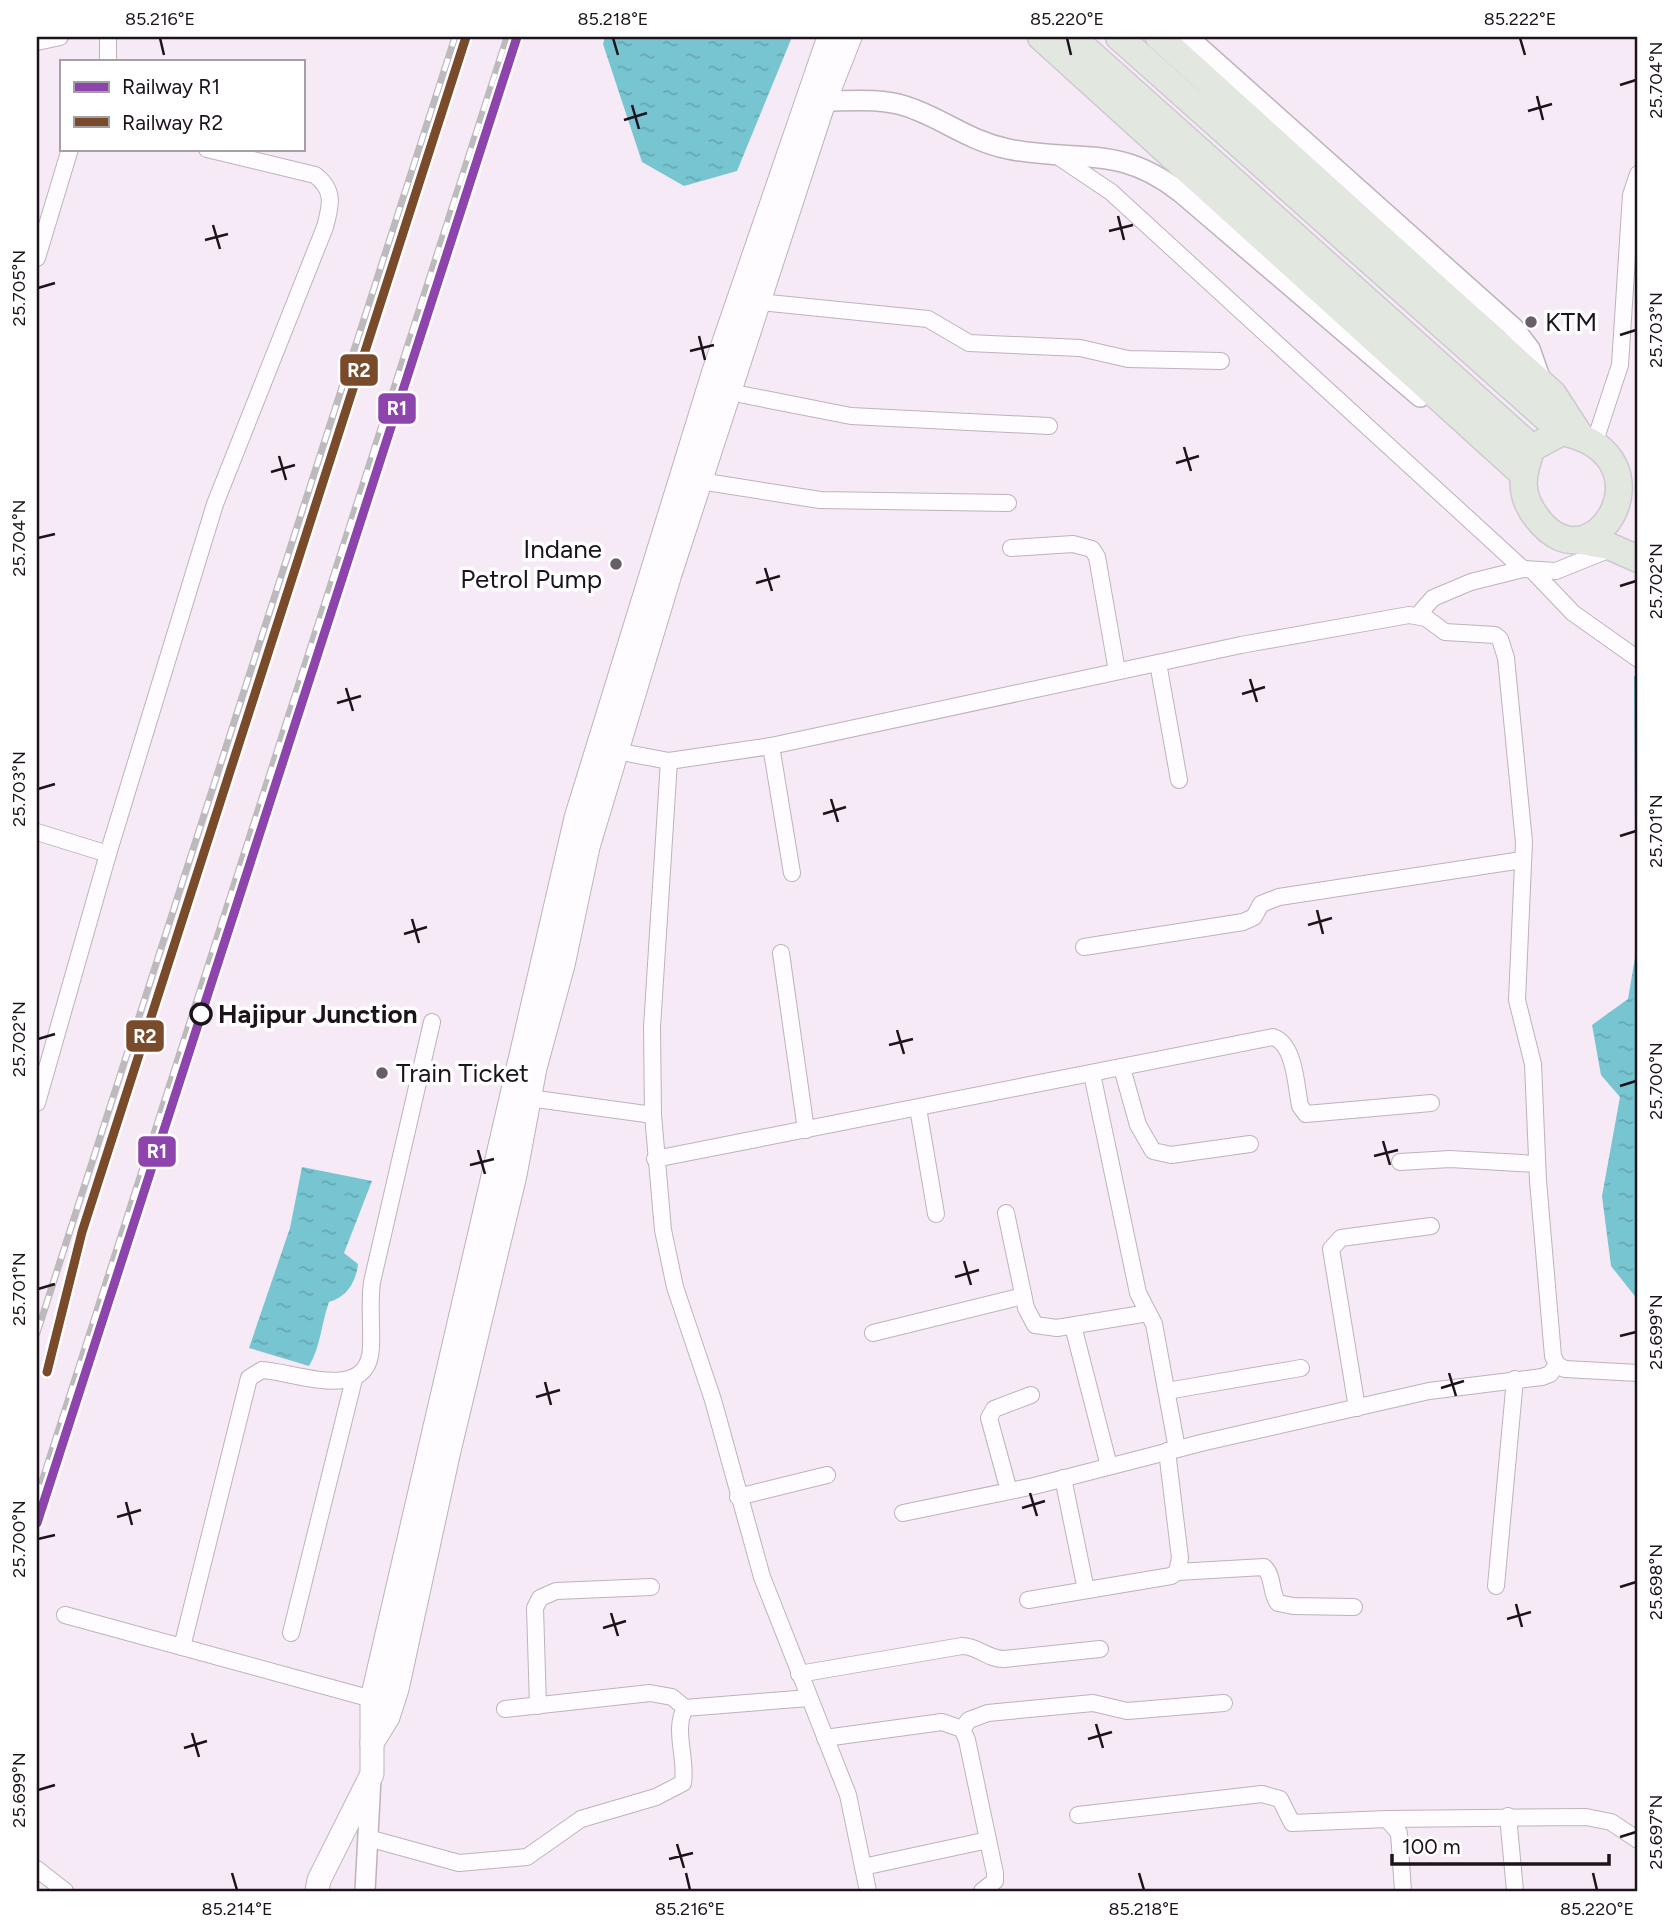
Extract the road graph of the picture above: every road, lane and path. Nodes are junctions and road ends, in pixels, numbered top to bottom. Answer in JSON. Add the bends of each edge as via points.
{"nodes":[{"id":1,"x":60,"y":37,"type":"edge"},
{"id":2,"x":108,"y":37,"type":"edge"},
{"id":3,"x":829,"y":37,"type":"edge"},
{"id":4,"x":850,"y":37,"type":"edge"},
{"id":5,"x":1041,"y":37,"type":"edge"},
{"id":6,"x":1072,"y":37,"type":"edge"},
{"id":7,"x":1119,"y":37,"type":"edge"},
{"id":8,"x":1159,"y":37,"type":"edge"},
{"id":9,"x":1188,"y":37,"type":"edge"},
{"id":10,"x":37,"y":42,"type":"edge"},
{"id":11,"x":108,"y":60,"type":"edge"},
{"id":12,"x":825,"y":101,"type":"junction"},
{"id":13,"x":70,"y":150,"type":"edge"},
{"id":14,"x":211,"y":150,"type":"edge"},
{"id":15,"x":1054,"y":153,"type":"junction"},
{"id":16,"x":1638,"y":174,"type":"edge"},
{"id":17,"x":37,"y":258,"type":"edge"},
{"id":18,"x":760,"y":302,"type":"junction"},
{"id":19,"x":1221,"y":361,"type":"dead end"},
{"id":20,"x":1543,"y":385,"type":"junction"},
{"id":21,"x":729,"y":392,"type":"junction"},
{"id":22,"x":1049,"y":426,"type":"dead end"},
{"id":23,"x":1579,"y":436,"type":"junction"},
{"id":24,"x":1532,"y":448,"type":"junction"},
{"id":25,"x":1500,"y":453,"type":"junction"},
{"id":26,"x":1522,"y":473,"type":"junction"},
{"id":27,"x":700,"y":481,"type":"junction"},
{"id":28,"x":1629,"y":490,"type":"junction"},
{"id":29,"x":1008,"y":503,"type":"dead end"},
{"id":30,"x":1638,"y":517,"type":"edge"},
{"id":31,"x":1575,"y":540,"type":"junction"},
{"id":32,"x":1011,"y":548,"type":"dead end"},
{"id":33,"x":1614,"y":548,"type":"junction"},
{"id":34,"x":1638,"y":559,"type":"edge"},
{"id":35,"x":1528,"y":570,"type":"junction"},
{"id":36,"x":1419,"y":614,"type":"junction"},
{"id":37,"x":647,"y":617,"type":"junction"},
{"id":38,"x":1638,"y":659,"type":"edge"},
{"id":39,"x":1158,"y":663,"type":"junction"},
{"id":40,"x":1117,"y":671,"type":"junction"},
{"id":41,"x":771,"y":746,"type":"junction"},
{"id":42,"x":616,"y":751,"type":"junction"},
{"id":43,"x":669,"y":761,"type":"junction"},
{"id":44,"x":1179,"y":780,"type":"dead end"},
{"id":45,"x":37,"y":832,"type":"edge"},
{"id":46,"x":108,"y":854,"type":"junction"},
{"id":47,"x":1522,"y":860,"type":"junction"},
{"id":48,"x":793,"y":873,"type":"dead end"},
{"id":49,"x":1084,"y":947,"type":"dead end"},
{"id":50,"x":781,"y":953,"type":"dead end"},
{"id":51,"x":432,"y":1022,"type":"dead end"},
{"id":52,"x":1122,"y":1068,"type":"junction"},
{"id":53,"x":1092,"y":1074,"type":"junction"},
{"id":54,"x":529,"y":1098,"type":"junction"},
{"id":55,"x":37,"y":1103,"type":"edge"},
{"id":56,"x":1431,"y":1103,"type":"dead end"},
{"id":57,"x":918,"y":1108,"type":"junction"},
{"id":58,"x":653,"y":1115,"type":"junction"},
{"id":59,"x":806,"y":1130,"type":"junction"},
{"id":60,"x":1250,"y":1144,"type":"dead end"},
{"id":61,"x":655,"y":1159,"type":"junction"},
{"id":62,"x":1400,"y":1162,"type":"dead end"},
{"id":63,"x":1537,"y":1164,"type":"junction"},
{"id":64,"x":1006,"y":1213,"type":"dead end"},
{"id":65,"x":936,"y":1214,"type":"dead end"},
{"id":66,"x":1431,"y":1226,"type":"dead end"},
{"id":67,"x":1023,"y":1296,"type":"junction"},
{"id":68,"x":1148,"y":1313,"type":"junction"},
{"id":69,"x":1073,"y":1326,"type":"junction"},
{"id":70,"x":873,"y":1333,"type":"dead end"},
{"id":71,"x":1557,"y":1365,"type":"junction"},
{"id":72,"x":1301,"y":1368,"type":"dead end"},
{"id":73,"x":1638,"y":1373,"type":"edge"},
{"id":74,"x":354,"y":1379,"type":"junction"},
{"id":75,"x":1515,"y":1379,"type":"junction"},
{"id":76,"x":1167,"y":1391,"type":"junction"},
{"id":77,"x":1031,"y":1395,"type":"dead end"},
{"id":78,"x":1357,"y":1408,"type":"junction"},
{"id":79,"x":1172,"y":1450,"type":"junction"},
{"id":80,"x":1109,"y":1466,"type":"junction"},
{"id":81,"x":827,"y":1475,"type":"dead end"},
{"id":82,"x":1063,"y":1478,"type":"junction"},
{"id":83,"x":1009,"y":1491,"type":"junction"},
{"id":84,"x":738,"y":1497,"type":"junction"},
{"id":85,"x":902,"y":1513,"type":"dead end"},
{"id":86,"x":1177,"y":1572,"type":"junction"},
{"id":87,"x":1496,"y":1586,"type":"dead end"},
{"id":88,"x":651,"y":1587,"type":"dead end"},
{"id":89,"x":1086,"y":1590,"type":"junction"},
{"id":90,"x":1028,"y":1600,"type":"dead end"},
{"id":91,"x":1354,"y":1607,"type":"dead end"},
{"id":92,"x":65,"y":1615,"type":"dead end"},
{"id":93,"x":291,"y":1633,"type":"dead end"},
{"id":94,"x":182,"y":1647,"type":"junction"},
{"id":95,"x":1100,"y":1649,"type":"dead end"},
{"id":96,"x":799,"y":1674,"type":"junction"},
{"id":97,"x":809,"y":1698,"type":"junction"},
{"id":98,"x":372,"y":1699,"type":"junction"},
{"id":99,"x":1224,"y":1703,"type":"dead end"},
{"id":100,"x":538,"y":1706,"type":"junction"},
{"id":101,"x":685,"y":1708,"type":"junction"},
{"id":102,"x":505,"y":1709,"type":"dead end"},
{"id":103,"x":962,"y":1729,"type":"junction"},
{"id":104,"x":825,"y":1738,"type":"junction"},
{"id":105,"x":372,"y":1743,"type":"junction"},
{"id":106,"x":372,"y":1774,"type":"junction"},
{"id":107,"x":1078,"y":1815,"type":"dead end"},
{"id":108,"x":1508,"y":1816,"type":"junction"},
{"id":109,"x":1387,"y":1819,"type":"junction"},
{"id":110,"x":368,"y":1838,"type":"junction"},
{"id":111,"x":988,"y":1840,"type":"junction"},
{"id":112,"x":1638,"y":1840,"type":"edge"},
{"id":113,"x":863,"y":1867,"type":"junction"},
{"id":114,"x":37,"y":1868,"type":"edge"},
{"id":115,"x":313,"y":1888,"type":"edge"},
{"id":116,"x":65,"y":1891,"type":"edge"},
{"id":117,"x":365,"y":1891,"type":"edge"},
{"id":118,"x":868,"y":1891,"type":"edge"},
{"id":119,"x":982,"y":1891,"type":"edge"},
{"id":120,"x":1403,"y":1891,"type":"edge"},
{"id":121,"x":1514,"y":1891,"type":"edge"}],
"edges":[{"from":1,"to":10,"type":"street"},
{"from":2,"to":11,"type":"street"},
{"from":3,"to":37,"type":"main road","via":[[746,274]]},
{"from":4,"to":12,"type":"main road"},
{"from":5,"to":25,"type":"highway"},
{"from":6,"to":24,"type":"highway"},
{"from":7,"to":23,"type":"highway","via":[[1492,368]]},
{"from":8,"to":20,"type":"highway"},
{"from":9,"to":20,"type":"street","via":[[1514,328],[1530,349]]},
{"from":12,"to":15,"type":"street","via":[[906,106],[977,141],[1010,150]]},
{"from":12,"to":18,"type":"main road"},
{"from":13,"to":17,"type":"street"},
{"from":14,"to":46,"type":"street","via":[[315,175],[324,182],[332,200],[326,227],[215,504]]},
{"from":15,"to":25,"type":"street","via":[[1125,161],[1161,177],[1458,429]]},
{"from":15,"to":35,"type":"street","via":[[1111,192]]},
{"from":16,"to":23,"type":"street","via":[[1631,195],[1620,365]]},
{"from":18,"to":19,"type":"street","via":[[928,319],[969,343],[1080,348],[1128,359]]},
{"from":18,"to":21,"type":"main road"},
{"from":20,"to":23,"type":"highway","via":[[1565,410]]},
{"from":21,"to":22,"type":"street","via":[[850,416]]},
{"from":21,"to":27,"type":"main road"},
{"from":23,"to":24,"type":"highway"},
{"from":23,"to":28,"type":"highway","via":[[1616,453]]},
{"from":24,"to":26,"type":"highway"},
{"from":25,"to":26,"type":"highway"},
{"from":26,"to":31,"type":"highway","via":[[1524,492],[1535,516],[1544,527]]},
{"from":27,"to":29,"type":"street","via":[[820,500]]},
{"from":27,"to":37,"type":"main road"},
{"from":28,"to":30,"type":"highway"},
{"from":28,"to":31,"type":"highway","via":[[1612,527]]},
{"from":31,"to":33,"type":"highway"},
{"from":32,"to":40,"type":"street","via":[[1073,544],[1092,549]]},
{"from":33,"to":34,"type":"highway"},
{"from":33,"to":35,"type":"street","via":[[1556,571]]},
{"from":35,"to":36,"type":"street","via":[[1471,582],[1433,598]]},
{"from":35,"to":38,"type":"street","via":[[1573,612]]},
{"from":36,"to":39,"type":"street"},
{"from":36,"to":47,"type":"street","via":[[1445,632],[1495,635],[1504,648],[1522,811]]},
{"from":37,"to":42,"type":"main road"},
{"from":37,"to":98,"type":"main road","via":[[576,818]]},
{"from":39,"to":40,"type":"street"},
{"from":39,"to":44,"type":"street"},
{"from":40,"to":41,"type":"street"},
{"from":41,"to":43,"type":"street"},
{"from":41,"to":48,"type":"street"},
{"from":42,"to":43,"type":"street"},
{"from":42,"to":54,"type":"main road","via":[[588,847]]},
{"from":43,"to":58,"type":"street","via":[[652,1027]]},
{"from":45,"to":46,"type":"street"},
{"from":46,"to":55,"type":"street"},
{"from":47,"to":49,"type":"street","via":[[1279,897],[1261,904],[1254,917],[1244,922]]},
{"from":47,"to":63,"type":"street","via":[[1517,1000],[1533,1063]]},
{"from":50,"to":59,"type":"street"},
{"from":51,"to":74,"type":"street","via":[[372,1282],[368,1309],[371,1349],[367,1365]]},
{"from":52,"to":53,"type":"street"},
{"from":52,"to":56,"type":"street","via":[[1273,1037],[1287,1048],[1300,1106],[1306,1114]]},
{"from":52,"to":60,"type":"street","via":[[1138,1125],[1153,1151],[1171,1156]]},
{"from":53,"to":57,"type":"street"},
{"from":53,"to":68,"type":"street","via":[[1138,1293]]},
{"from":54,"to":58,"type":"street"},
{"from":54,"to":105,"type":"main road","via":[[397,1689],[388,1717]]},
{"from":57,"to":59,"type":"street"},
{"from":57,"to":65,"type":"street"},
{"from":58,"to":61,"type":"street"},
{"from":59,"to":61,"type":"street"},
{"from":61,"to":84,"type":"street","via":[[675,1287],[713,1400]]},
{"from":62,"to":63,"type":"street","via":[[1450,1159]]},
{"from":63,"to":71,"type":"street","via":[[1550,1337]]},
{"from":64,"to":67,"type":"street"},
{"from":66,"to":78,"type":"street","via":[[1341,1238],[1331,1249]]},
{"from":67,"to":69,"type":"street","via":[[1035,1325]]},
{"from":67,"to":70,"type":"street"},
{"from":68,"to":69,"type":"street"},
{"from":68,"to":76,"type":"street"},
{"from":69,"to":80,"type":"street"},
{"from":71,"to":73,"type":"street"},
{"from":71,"to":75,"type":"street","via":[[1542,1377]]},
{"from":72,"to":76,"type":"street"},
{"from":74,"to":93,"type":"street"},
{"from":74,"to":94,"type":"street","via":[[337,1382],[262,1370],[249,1378]]},
{"from":75,"to":78,"type":"street","via":[[1451,1386]]},
{"from":75,"to":87,"type":"street"},
{"from":76,"to":79,"type":"street"},
{"from":77,"to":83,"type":"street","via":[[994,1409],[989,1418]]},
{"from":78,"to":79,"type":"street"},
{"from":79,"to":80,"type":"street"},
{"from":79,"to":86,"type":"street","via":[[1181,1558]]},
{"from":80,"to":82,"type":"street"},
{"from":81,"to":84,"type":"street"},
{"from":82,"to":83,"type":"street"},
{"from":82,"to":89,"type":"street"},
{"from":83,"to":85,"type":"street"},
{"from":84,"to":96,"type":"street"},
{"from":86,"to":89,"type":"street"},
{"from":86,"to":91,"type":"street","via":[[1264,1567],[1278,1603]]},
{"from":88,"to":100,"type":"street","via":[[556,1591],[540,1598],[535,1608]]},
{"from":89,"to":90,"type":"street"},
{"from":92,"to":94,"type":"street"},
{"from":94,"to":98,"type":"street"},
{"from":95,"to":96,"type":"street","via":[[994,1659],[962,1646]]},
{"from":96,"to":97,"type":"street"},
{"from":97,"to":101,"type":"street"},
{"from":97,"to":104,"type":"street"},
{"from":98,"to":105,"type":"main road"},
{"from":99,"to":103,"type":"street","via":[[1127,1711],[1093,1703],[988,1713],[969,1720]]},
{"from":100,"to":101,"type":"street","via":[[650,1693],[673,1697]]},
{"from":100,"to":102,"type":"street"},
{"from":101,"to":110,"type":"street","via":[[680,1726],[683,1783],[656,1797],[581,1819],[527,1857],[459,1863]]},
{"from":103,"to":104,"type":"street","via":[[942,1721]]},
{"from":103,"to":111,"type":"street"},
{"from":104,"to":113,"type":"street","via":[[848,1796]]},
{"from":105,"to":106,"type":"main road"},
{"from":106,"to":110,"type":"street"},
{"from":106,"to":115,"type":"main road"},
{"from":107,"to":109,"type":"street","via":[[1262,1794],[1280,1799],[1292,1823]]},
{"from":108,"to":109,"type":"street"},
{"from":108,"to":112,"type":"street","via":[[1601,1818]]},
{"from":108,"to":121,"type":"street"},
{"from":109,"to":120,"type":"street","via":[[1399,1833]]},
{"from":110,"to":117,"type":"street"},
{"from":111,"to":113,"type":"street"},
{"from":111,"to":119,"type":"street","via":[[995,1881]]},
{"from":113,"to":118,"type":"street"},
{"from":114,"to":116,"type":"street"}]}
